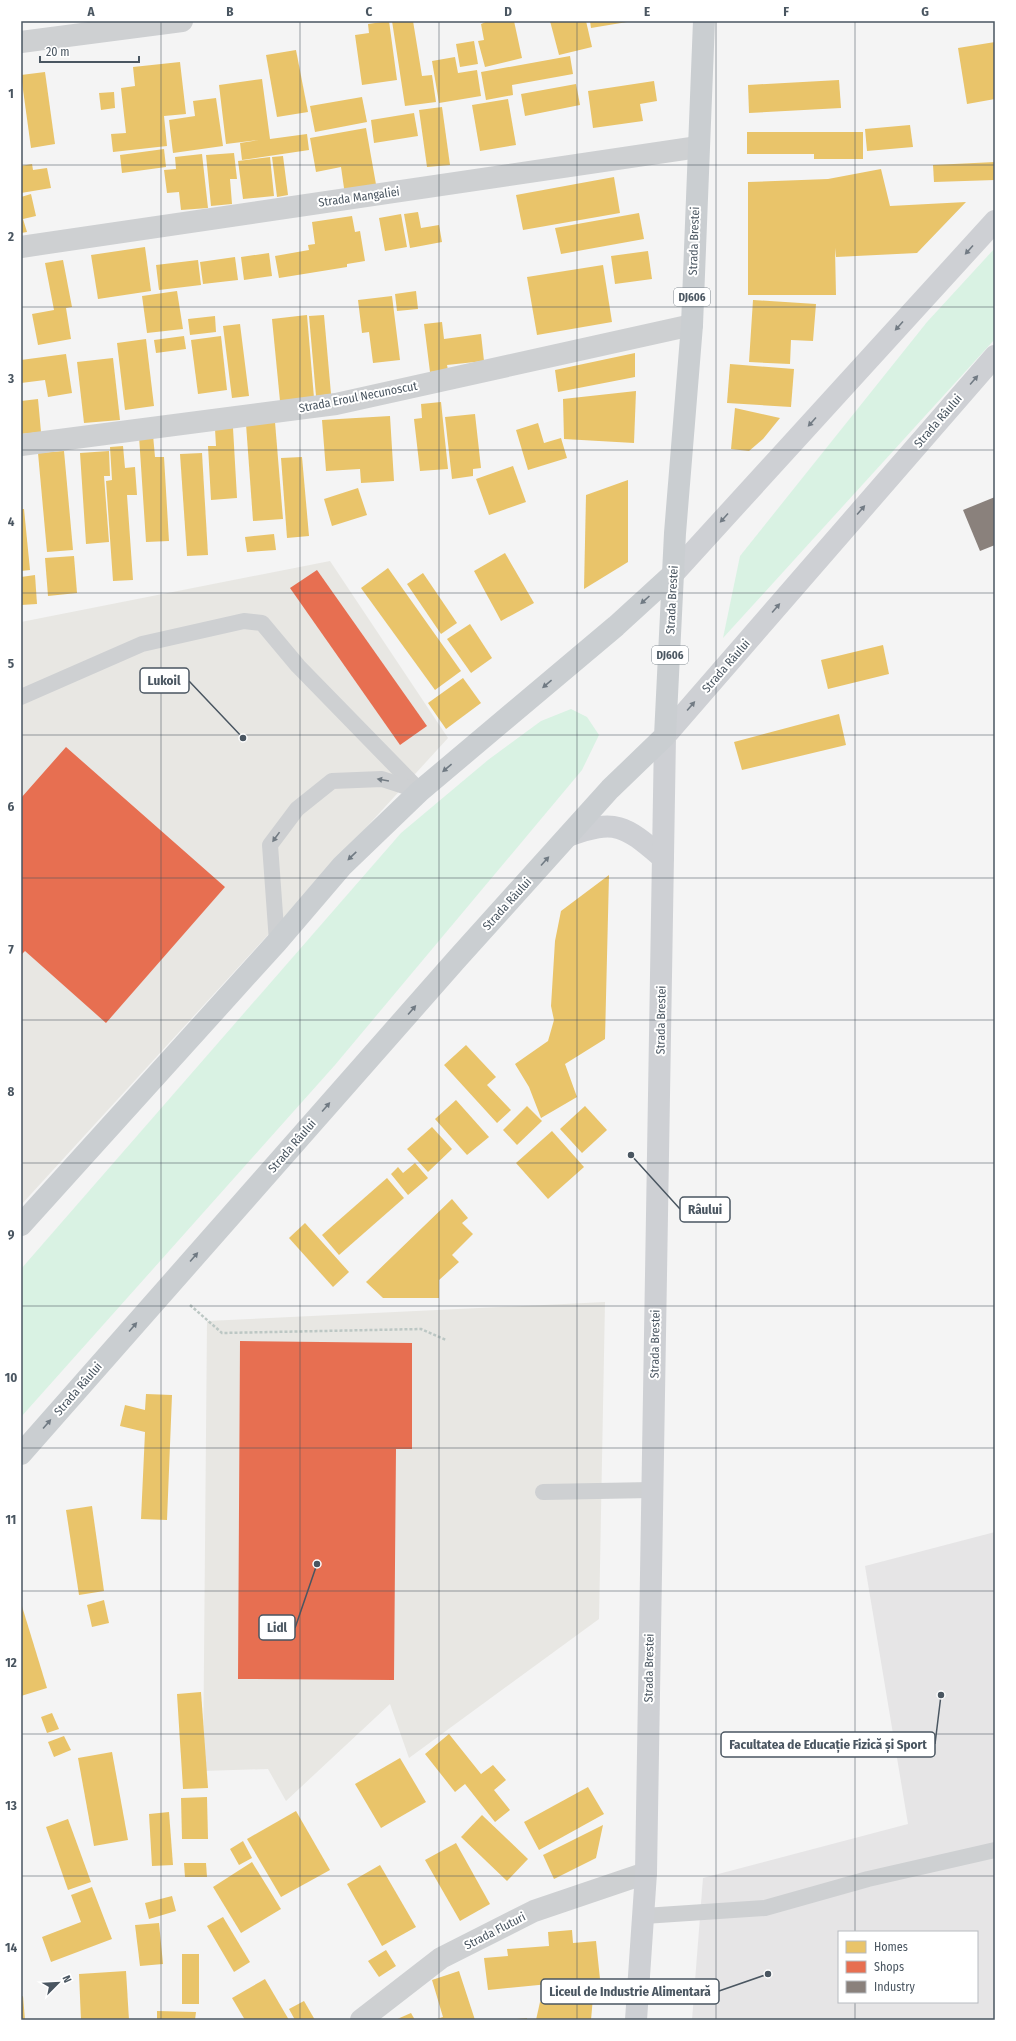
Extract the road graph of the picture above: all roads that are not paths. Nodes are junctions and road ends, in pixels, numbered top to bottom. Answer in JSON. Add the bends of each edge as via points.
{"nodes":[{"id":1,"x":182,"y":21,"type":"edge"},
{"id":2,"x":704,"y":21,"type":"edge"},
{"id":3,"x":21,"y":42,"type":"edge"},
{"id":4,"x":698,"y":147,"type":"junction"},
{"id":5,"x":995,"y":221,"type":"edge"},
{"id":6,"x":21,"y":247,"type":"edge"},
{"id":7,"x":692,"y":325,"type":"junction"},
{"id":8,"x":995,"y":356,"type":"edge"},
{"id":9,"x":21,"y":445,"type":"edge"},
{"id":10,"x":674,"y":573,"type":"junction"},
{"id":11,"x":21,"y":697,"type":"edge"},
{"id":12,"x":665,"y":736,"type":"junction"},
{"id":13,"x":420,"y":791,"type":"junction"},
{"id":14,"x":568,"y":836,"type":"junction"},
{"id":15,"x":663,"y":858,"type":"junction"},
{"id":16,"x":277,"y":942,"type":"junction"},
{"id":17,"x":21,"y":1226,"type":"edge"},
{"id":18,"x":21,"y":1454,"type":"edge"},
{"id":19,"x":652,"y":1490,"type":"junction"},
{"id":20,"x":543,"y":1492,"type":"dead end"},
{"id":21,"x":995,"y":1850,"type":"edge"},
{"id":22,"x":646,"y":1873,"type":"junction"},
{"id":23,"x":644,"y":1916,"type":"junction"},
{"id":24,"x":361,"y":2020,"type":"edge"},
{"id":25,"x":636,"y":2020,"type":"edge"}],
"edges":[{"from":1,"to":3,"type":"street"},
{"from":2,"to":4,"type":"main road","name":"Strada Brestei","number":"DJ606"},
{"from":4,"to":6,"type":"street","name":"Strada Mangaliei"},
{"from":4,"to":7,"type":"main road","name":"Strada Brestei","number":"DJ606"},
{"from":5,"to":10,"type":"main road","one_way":true},
{"from":7,"to":9,"type":"street","name":"Strada Eroul Necunoscut","via":[[336,404]]},
{"from":7,"to":10,"type":"main road","name":"Strada Brestei","number":"DJ606"},
{"from":12,"to":8,"type":"main road","name":"Strada Râului","one_way":true},
{"from":10,"to":12,"type":"main road","name":"Strada Brestei","number":"DJ606"},
{"from":10,"to":13,"type":"main road","one_way":true,"via":[[616,626]]},
{"from":11,"to":13,"type":"lane","via":[[142,644],[244,621],[262,624],[298,666]]},
{"from":12,"to":14,"type":"main road","name":"Strada Râului","via":[[610,789]]},
{"from":12,"to":15,"type":"main road","name":"Strada Brestei","number":"DJ606"},
{"from":13,"to":16,"type":"main road","one_way":true,"via":[[342,866]]},
{"from":13,"to":16,"type":"lane","one_way":true,"via":[[382,778],[332,781],[297,809],[270,845]]},
{"from":14,"to":15,"type":"main road","via":[[593,827],[610,826],[628,830]]},
{"from":18,"to":14,"type":"main road","name":"Strada Râului","one_way":true},
{"from":15,"to":19,"type":"main road","name":"Strada Brestei","number":"DJ606"},
{"from":16,"to":17,"type":"main road"},
{"from":19,"to":20,"type":"lane"},
{"from":19,"to":22,"type":"main road","name":"Strada Brestei","number":"DJ606"},
{"from":21,"to":23,"type":"lane","via":[[868,1878],[765,1908]]},
{"from":22,"to":23,"type":"main road","name":"Strada Brestei","number":"DJ606"},
{"from":22,"to":24,"type":"street","name":"Strada Fluturi","via":[[534,1911],[441,1958]]},
{"from":23,"to":25,"type":"main road","name":"Strada Brestei","number":"DJ606"}]}
